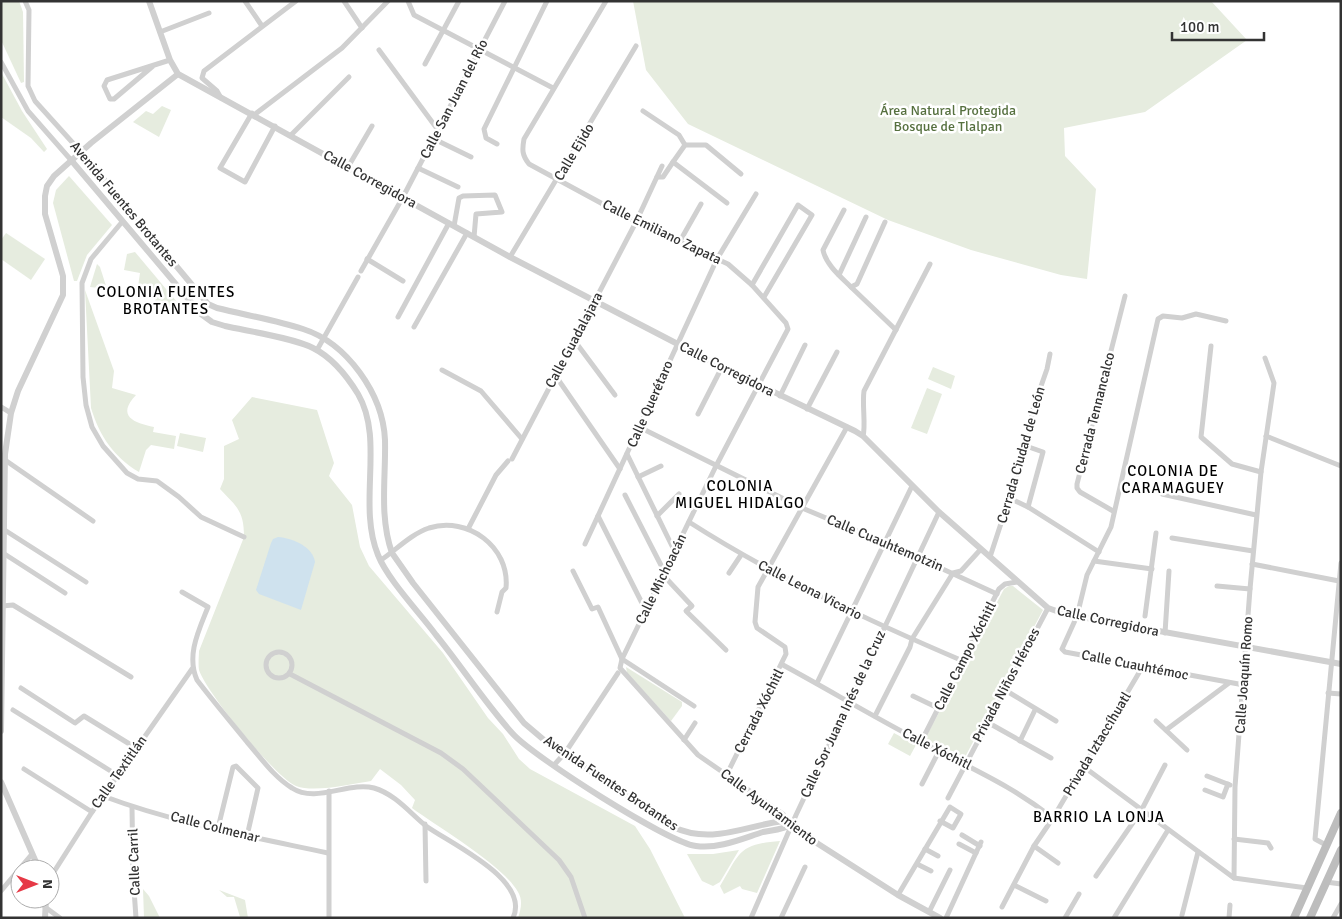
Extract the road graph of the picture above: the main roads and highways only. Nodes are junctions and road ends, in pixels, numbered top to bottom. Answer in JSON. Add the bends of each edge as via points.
{"nodes":[{"id":1,"x":1341,"y":813,"type":"edge"},
{"id":2,"x":1341,"y":850,"type":"edge"},
{"id":3,"x":1294,"y":918,"type":"edge"},
{"id":4,"x":1310,"y":918,"type":"edge"}],
"edges":[{"from":1,"to":3,"type":"main road"},
{"from":2,"to":4,"type":"main road"}]}
